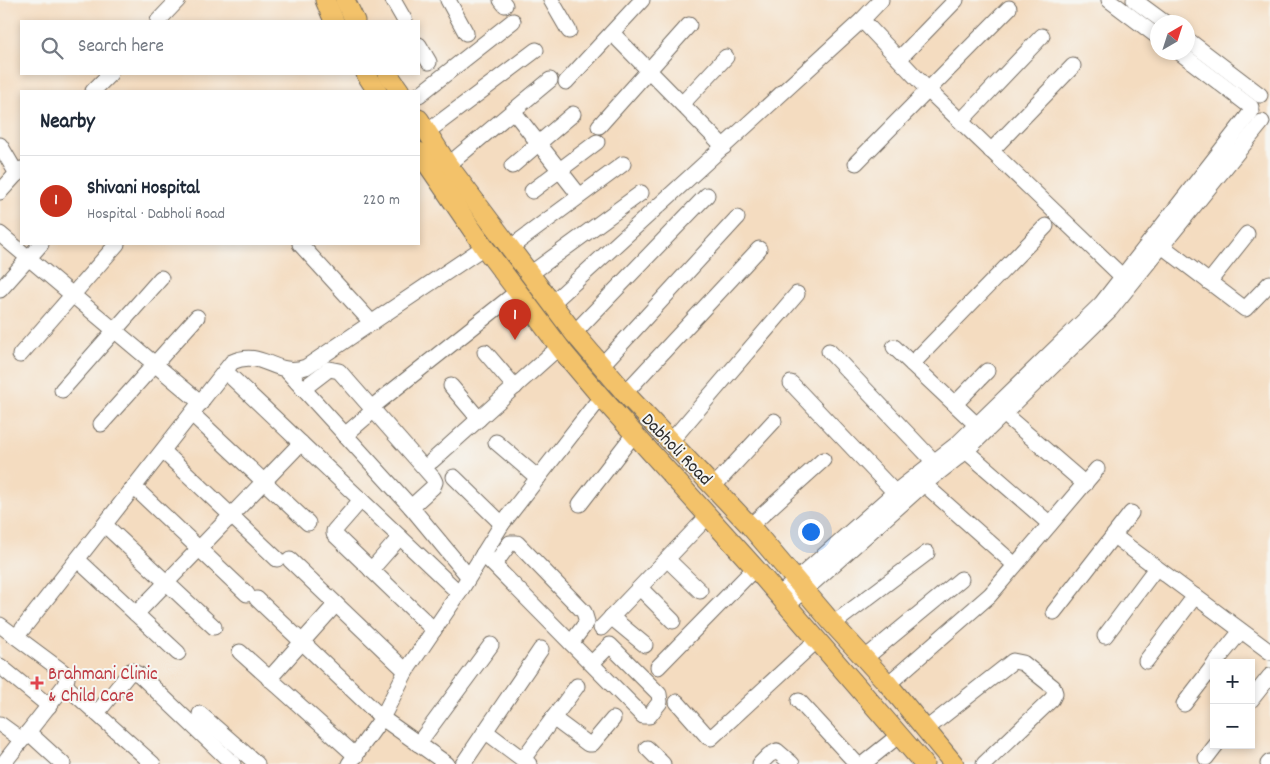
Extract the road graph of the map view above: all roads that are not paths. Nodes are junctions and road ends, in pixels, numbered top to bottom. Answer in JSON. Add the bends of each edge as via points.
{"nodes":[{"id":1,"x":178,"y":0,"type":"edge"},
{"id":2,"x":325,"y":0,"type":"edge"},
{"id":3,"x":345,"y":0,"type":"edge"},
{"id":4,"x":393,"y":0,"type":"edge"},
{"id":5,"x":448,"y":0,"type":"edge"},
{"id":6,"x":551,"y":0,"type":"edge"},
{"id":7,"x":642,"y":0,"type":"edge"},
{"id":8,"x":881,"y":0,"type":"edge"},
{"id":9,"x":956,"y":0,"type":"edge"},
{"id":10,"x":1109,"y":0,"type":"edge"},
{"id":11,"x":1134,"y":0,"type":"edge"},
{"id":12,"x":1009,"y":8,"type":"dead end"},
{"id":13,"x":1154,"y":15,"type":"edge"},
{"id":14,"x":159,"y":20,"type":"edge"},
{"id":15,"x":334,"y":20,"type":"edge"},
{"id":16,"x":355,"y":20,"type":"edge"},
{"id":17,"x":404,"y":20,"type":"edge"},
{"id":18,"x":862,"y":20,"type":"junction"},
{"id":19,"x":513,"y":21,"type":"dead end"},
{"id":20,"x":689,"y":26,"type":"dead end"},
{"id":21,"x":1150,"y":30,"type":"edge"},
{"id":22,"x":569,"y":31,"type":"dead end"},
{"id":23,"x":466,"y":33,"type":"dead end"},
{"id":24,"x":612,"y":33,"type":"junction"},
{"id":25,"x":1042,"y":36,"type":"dead end"},
{"id":26,"x":1195,"y":46,"type":"edge"},
{"id":27,"x":420,"y":47,"type":"edge"},
{"id":28,"x":536,"y":50,"type":"dead end"},
{"id":29,"x":726,"y":57,"type":"dead end"},
{"id":30,"x":899,"y":59,"type":"junction"},
{"id":31,"x":1191,"y":60,"type":"edge"},
{"id":32,"x":429,"y":62,"type":"dead end"},
{"id":33,"x":1073,"y":66,"type":"dead end"},
{"id":34,"x":649,"y":70,"type":"junction"},
{"id":35,"x":109,"y":75,"type":"edge"},
{"id":36,"x":367,"y":75,"type":"edge"},
{"id":37,"x":389,"y":75,"type":"edge"},
{"id":38,"x":94,"y":90,"type":"edge"},
{"id":39,"x":376,"y":90,"type":"edge"},
{"id":40,"x":399,"y":90,"type":"edge"},
{"id":41,"x":928,"y":90,"type":"junction"},
{"id":42,"x":420,"y":94,"type":"edge"},
{"id":43,"x":682,"y":104,"type":"junction"},
{"id":44,"x":1264,"y":107,"type":"edge"},
{"id":45,"x":514,"y":112,"type":"junction"},
{"id":46,"x":573,"y":114,"type":"dead end"},
{"id":47,"x":962,"y":120,"type":"junction"},
{"id":48,"x":423,"y":126,"type":"edge"},
{"id":49,"x":599,"y":126,"type":"dead end"},
{"id":50,"x":597,"y":142,"type":"dead end"},
{"id":51,"x":538,"y":144,"type":"junction"},
{"id":52,"x":0,"y":145,"type":"edge"},
{"id":53,"x":724,"y":147,"type":"junction"},
{"id":54,"x":991,"y":151,"type":"junction"},
{"id":55,"x":420,"y":153,"type":"edge"},
{"id":56,"x":856,"y":163,"type":"dead end"},
{"id":57,"x":623,"y":164,"type":"dead end"},
{"id":58,"x":448,"y":166,"type":"junction"},
{"id":59,"x":512,"y":166,"type":"dead end"},
{"id":60,"x":19,"y":171,"type":"edge"},
{"id":61,"x":559,"y":172,"type":"junction"},
{"id":62,"x":532,"y":191,"type":"dead end"},
{"id":63,"x":0,"y":192,"type":"edge"},
{"id":64,"x":641,"y":193,"type":"dead end"},
{"id":65,"x":579,"y":195,"type":"junction"},
{"id":66,"x":707,"y":195,"type":"dead end"},
{"id":67,"x":737,"y":218,"type":"dead end"},
{"id":68,"x":1046,"y":226,"type":"dead end"},
{"id":69,"x":0,"y":234,"type":"edge"},
{"id":70,"x":1247,"y":234,"type":"dead end"},
{"id":71,"x":1157,"y":243,"type":"junction"},
{"id":72,"x":40,"y":245,"type":"edge"},
{"id":73,"x":116,"y":245,"type":"edge"},
{"id":74,"x":301,"y":245,"type":"edge"},
{"id":75,"x":484,"y":247,"type":"junction"},
{"id":76,"x":510,"y":247,"type":"junction"},
{"id":77,"x":759,"y":249,"type":"dead end"},
{"id":78,"x":29,"y":258,"type":"junction"},
{"id":79,"x":530,"y":274,"type":"junction"},
{"id":80,"x":161,"y":278,"type":"dead end"},
{"id":81,"x":1127,"y":282,"type":"junction"},
{"id":82,"x":1208,"y":282,"type":"junction"},
{"id":83,"x":1270,"y":283,"type":"edge"},
{"id":84,"x":0,"y":290,"type":"edge"},
{"id":85,"x":517,"y":292,"type":"junction"},
{"id":86,"x":797,"y":294,"type":"dead end"},
{"id":87,"x":72,"y":295,"type":"junction"},
{"id":88,"x":550,"y":304,"type":"junction"},
{"id":89,"x":197,"y":317,"type":"dead end"},
{"id":90,"x":372,"y":323,"type":"junction"},
{"id":91,"x":115,"y":330,"type":"junction"},
{"id":92,"x":574,"y":333,"type":"junction"},
{"id":93,"x":559,"y":347,"type":"junction"},
{"id":94,"x":894,"y":347,"type":"dead end"},
{"id":95,"x":829,"y":351,"type":"dead end"},
{"id":96,"x":485,"y":352,"type":"dead end"},
{"id":97,"x":20,"y":355,"type":"dead end"},
{"id":98,"x":155,"y":364,"type":"junction"},
{"id":99,"x":602,"y":364,"type":"junction"},
{"id":100,"x":912,"y":364,"type":"junction"},
{"id":101,"x":225,"y":371,"type":"junction"},
{"id":102,"x":287,"y":371,"type":"junction"},
{"id":103,"x":987,"y":371,"type":"dead end"},
{"id":104,"x":791,"y":383,"type":"dead end"},
{"id":105,"x":451,"y":386,"type":"dead end"},
{"id":106,"x":515,"y":387,"type":"junction"},
{"id":107,"x":303,"y":389,"type":"junction"},
{"id":108,"x":62,"y":390,"type":"dead end"},
{"id":109,"x":625,"y":393,"type":"junction"},
{"id":110,"x":601,"y":397,"type":"junction"},
{"id":111,"x":955,"y":404,"type":"junction"},
{"id":112,"x":375,"y":407,"type":"junction"},
{"id":113,"x":197,"y":409,"type":"junction"},
{"id":114,"x":999,"y":410,"type":"junction"},
{"id":115,"x":479,"y":419,"type":"junction"},
{"id":116,"x":774,"y":421,"type":"dead end"},
{"id":117,"x":101,"y":424,"type":"dead end"},
{"id":118,"x":981,"y":428,"type":"junction"},
{"id":119,"x":634,"y":434,"type":"junction"},
{"id":120,"x":346,"y":435,"type":"junction"},
{"id":121,"x":671,"y":441,"type":"junction"},
{"id":122,"x":496,"y":442,"type":"dead end"},
{"id":123,"x":301,"y":443,"type":"junction"},
{"id":124,"x":164,"y":451,"type":"junction"},
{"id":125,"x":966,"y":451,"type":"junction"},
{"id":126,"x":823,"y":460,"type":"dead end"},
{"id":127,"x":432,"y":461,"type":"dead end"},
{"id":128,"x":938,"y":466,"type":"junction"},
{"id":129,"x":1097,"y":469,"type":"dead end"},
{"id":130,"x":454,"y":477,"type":"dead end"},
{"id":131,"x":538,"y":478,"type":"junction"},
{"id":132,"x":264,"y":481,"type":"junction"},
{"id":133,"x":924,"y":484,"type":"junction"},
{"id":134,"x":1085,"y":484,"type":"junction"},
{"id":135,"x":714,"y":486,"type":"junction"},
{"id":136,"x":135,"y":488,"type":"junction"},
{"id":137,"x":899,"y":497,"type":"junction"},
{"id":138,"x":361,"y":500,"type":"junction"},
{"id":139,"x":580,"y":504,"type":"dead end"},
{"id":140,"x":411,"y":507,"type":"junction"},
{"id":141,"x":1132,"y":512,"type":"dead end"},
{"id":142,"x":231,"y":515,"type":"junction"},
{"id":143,"x":708,"y":516,"type":"junction"},
{"id":144,"x":308,"y":523,"type":"dead end"},
{"id":145,"x":502,"y":524,"type":"junction"},
{"id":146,"x":1050,"y":524,"type":"junction"},
{"id":147,"x":105,"y":525,"type":"junction"},
{"id":148,"x":750,"y":526,"type":"junction"},
{"id":149,"x":1114,"y":536,"type":"junction"},
{"id":150,"x":400,"y":537,"type":"junction"},
{"id":151,"x":199,"y":548,"type":"junction"},
{"id":152,"x":927,"y":553,"type":"dead end"},
{"id":153,"x":483,"y":554,"type":"junction"},
{"id":154,"x":78,"y":560,"type":"junction"},
{"id":155,"x":668,"y":560,"type":"junction"},
{"id":156,"x":494,"y":565,"type":"junction"},
{"id":157,"x":1015,"y":565,"type":"junction"},
{"id":158,"x":756,"y":568,"type":"junction"},
{"id":159,"x":1156,"y":568,"type":"junction"},
{"id":160,"x":371,"y":570,"type":"junction"},
{"id":161,"x":468,"y":576,"type":"junction"},
{"id":162,"x":961,"y":579,"type":"dead end"},
{"id":163,"x":167,"y":582,"type":"junction"},
{"id":164,"x":801,"y":585,"type":"junction"},
{"id":165,"x":640,"y":588,"type":"junction"},
{"id":166,"x":700,"y":592,"type":"dead end"},
{"id":167,"x":459,"y":593,"type":"junction"},
{"id":168,"x":1195,"y":596,"type":"junction"},
{"id":169,"x":782,"y":601,"type":"junction"},
{"id":170,"x":336,"y":604,"type":"junction"},
{"id":171,"x":1054,"y":612,"type":"dead end"},
{"id":172,"x":136,"y":614,"type":"junction"},
{"id":173,"x":612,"y":617,"type":"junction"},
{"id":174,"x":673,"y":621,"type":"dead end"},
{"id":175,"x":833,"y":624,"type":"junction"},
{"id":176,"x":0,"y":625,"type":"edge"},
{"id":177,"x":214,"y":627,"type":"dead end"},
{"id":178,"x":601,"y":628,"type":"dead end"},
{"id":179,"x":434,"y":630,"type":"junction"},
{"id":180,"x":1240,"y":630,"type":"junction"},
{"id":181,"x":17,"y":636,"type":"junction"},
{"id":182,"x":1105,"y":636,"type":"dead end"},
{"id":183,"x":816,"y":640,"type":"junction"},
{"id":184,"x":302,"y":642,"type":"junction"},
{"id":185,"x":571,"y":643,"type":"junction"},
{"id":186,"x":492,"y":645,"type":"dead end"},
{"id":187,"x":645,"y":645,"type":"dead end"},
{"id":188,"x":541,"y":649,"type":"dead end"},
{"id":189,"x":240,"y":652,"type":"dead end"},
{"id":190,"x":1270,"y":652,"type":"edge"},
{"id":191,"x":178,"y":653,"type":"dead end"},
{"id":192,"x":864,"y":659,"type":"junction"},
{"id":193,"x":1219,"y":659,"type":"edge"},
{"id":194,"x":1146,"y":661,"type":"dead end"},
{"id":195,"x":592,"y":663,"type":"junction"},
{"id":196,"x":0,"y":666,"type":"edge"},
{"id":197,"x":658,"y":667,"type":"dead end"},
{"id":198,"x":1210,"y":670,"type":"edge"},
{"id":199,"x":406,"y":671,"type":"junction"},
{"id":200,"x":1270,"y":676,"type":"edge"},
{"id":201,"x":269,"y":679,"type":"junction"},
{"id":202,"x":888,"y":684,"type":"junction"},
{"id":203,"x":65,"y":685,"type":"junction"},
{"id":204,"x":577,"y":686,"type":"dead end"},
{"id":205,"x":1255,"y":695,"type":"edge"},
{"id":206,"x":799,"y":701,"type":"dead end"},
{"id":207,"x":678,"y":702,"type":"dead end"},
{"id":208,"x":1184,"y":704,"type":"dead end"},
{"id":209,"x":48,"y":706,"type":"junction"},
{"id":210,"x":97,"y":713,"type":"junction"},
{"id":211,"x":200,"y":714,"type":"dead end"},
{"id":212,"x":382,"y":718,"type":"junction"},
{"id":213,"x":553,"y":718,"type":"junction"},
{"id":214,"x":614,"y":720,"type":"dead end"},
{"id":215,"x":0,"y":724,"type":"edge"},
{"id":216,"x":925,"y":730,"type":"junction"},
{"id":217,"x":485,"y":731,"type":"junction"},
{"id":218,"x":25,"y":736,"type":"junction"},
{"id":219,"x":898,"y":736,"type":"junction"},
{"id":220,"x":418,"y":744,"type":"junction"},
{"id":221,"x":647,"y":748,"type":"dead end"},
{"id":222,"x":1213,"y":749,"type":"edge"},
{"id":223,"x":1206,"y":758,"type":"dead end"},
{"id":224,"x":352,"y":760,"type":"edge"},
{"id":225,"x":55,"y":762,"type":"edge"},
{"id":226,"x":526,"y":762,"type":"edge"},
{"id":227,"x":3,"y":764,"type":"edge"},
{"id":228,"x":153,"y":764,"type":"edge"},
{"id":229,"x":233,"y":764,"type":"edge"},
{"id":230,"x":257,"y":764,"type":"edge"},
{"id":231,"x":447,"y":764,"type":"edge"},
{"id":232,"x":463,"y":764,"type":"edge"},
{"id":233,"x":662,"y":764,"type":"edge"},
{"id":234,"x":760,"y":764,"type":"edge"},
{"id":235,"x":792,"y":764,"type":"edge"},
{"id":236,"x":857,"y":764,"type":"edge"},
{"id":237,"x":863,"y":764,"type":"edge"},
{"id":238,"x":924,"y":764,"type":"edge"},
{"id":239,"x":954,"y":764,"type":"edge"},
{"id":240,"x":984,"y":764,"type":"edge"}],
"edges":[{"from":1,"to":14,"type":"street"},
{"from":2,"to":15,"type":"main road"},
{"from":3,"to":16,"type":"main road"},
{"from":4,"to":17,"type":"street"},
{"from":5,"to":23,"type":"street"},
{"from":6,"to":22,"type":"street"},
{"from":7,"to":24,"type":"street"},
{"from":8,"to":18,"type":"street"},
{"from":9,"to":30,"type":"street"},
{"from":10,"to":21,"type":"street"},
{"from":11,"to":13,"type":"street"},
{"from":12,"to":41,"type":"street"},
{"from":18,"to":30,"type":"street"},
{"from":18,"to":53,"type":"street"},
{"from":19,"to":42,"type":"street"},
{"from":20,"to":34,"type":"street"},
{"from":24,"to":34,"type":"street"},
{"from":24,"to":45,"type":"street","via":[[558,81]]},
{"from":25,"to":47,"type":"street"},
{"from":26,"to":44,"type":"street"},
{"from":27,"to":32,"type":"street"},
{"from":28,"to":48,"type":"street"},
{"from":29,"to":43,"type":"street"},
{"from":30,"to":41,"type":"street"},
{"from":31,"to":44,"type":"street"},
{"from":33,"to":54,"type":"street"},
{"from":34,"to":43,"type":"street"},
{"from":34,"to":49,"type":"street"},
{"from":35,"to":38,"type":"street"},
{"from":36,"to":39,"type":"main road"},
{"from":37,"to":40,"type":"main road"},
{"from":41,"to":47,"type":"street"},
{"from":41,"to":56,"type":"street"},
{"from":43,"to":53,"type":"street"},
{"from":44,"to":71,"type":"street"},
{"from":45,"to":51,"type":"street"},
{"from":45,"to":58,"type":"street"},
{"from":46,"to":51,"type":"street"},
{"from":47,"to":54,"type":"street"},
{"from":48,"to":58,"type":"main road","name":"Dabholi Road"},
{"from":50,"to":61,"type":"street"},
{"from":51,"to":59,"type":"street"},
{"from":51,"to":61,"type":"street"},
{"from":52,"to":60,"type":"street"},
{"from":53,"to":88,"type":"street"},
{"from":54,"to":81,"type":"street"},
{"from":55,"to":75,"type":"main road","name":"Dabholi Road"},
{"from":57,"to":65,"type":"street"},
{"from":58,"to":76,"type":"main road","name":"Dabholi Road"},
{"from":60,"to":63,"type":"street"},
{"from":61,"to":62,"type":"street"},
{"from":61,"to":65,"type":"street"},
{"from":64,"to":79,"type":"street"},
{"from":65,"to":76,"type":"street"},
{"from":66,"to":92,"type":"street"},
{"from":67,"to":99,"type":"street"},
{"from":68,"to":100,"type":"street"},
{"from":69,"to":78,"type":"street"},
{"from":70,"to":82,"type":"street"},
{"from":71,"to":81,"type":"street"},
{"from":71,"to":82,"type":"street"},
{"from":72,"to":78,"type":"street"},
{"from":73,"to":87,"type":"street"},
{"from":74,"to":90,"type":"street"},
{"from":75,"to":85,"type":"main road","name":"Dabholi Road"},
{"from":75,"to":90,"type":"street"},
{"from":76,"to":79,"type":"main road","name":"Dabholi Road"},
{"from":77,"to":109,"type":"street"},
{"from":78,"to":84,"type":"street"},
{"from":78,"to":87,"type":"street"},
{"from":79,"to":88,"type":"main road","name":"Dabholi Road"},
{"from":80,"to":91,"type":"street"},
{"from":81,"to":114,"type":"street"},
{"from":82,"to":83,"type":"street","via":[[1245,309]]},
{"from":85,"to":93,"type":"main road","name":"Dabholi Road"},
{"from":85,"to":112,"type":"street"},
{"from":86,"to":121,"type":"street"},
{"from":87,"to":91,"type":"street"},
{"from":87,"to":97,"type":"street"},
{"from":88,"to":92,"type":"main road","name":"Dabholi Road"},
{"from":89,"to":98,"type":"street"},
{"from":90,"to":102,"type":"street","via":[[306,367]]},
{"from":91,"to":98,"type":"street"},
{"from":91,"to":108,"type":"street"},
{"from":92,"to":99,"type":"main road","name":"Dabholi Road"},
{"from":93,"to":106,"type":"street"},
{"from":93,"to":110,"type":"main road","name":"Dabholi Road"},
{"from":94,"to":100,"type":"street"},
{"from":95,"to":128,"type":"street"},
{"from":96,"to":106,"type":"street"},
{"from":98,"to":113,"type":"street"},
{"from":98,"to":117,"type":"street"},
{"from":99,"to":109,"type":"main road","name":"Dabholi Road"},
{"from":100,"to":111,"type":"street"},
{"from":101,"to":102,"type":"street","via":[[232,362],[243,357],[256,358]]},
{"from":101,"to":113,"type":"street"},
{"from":101,"to":123,"type":"street"},
{"from":102,"to":107,"type":"street"},
{"from":103,"to":111,"type":"street"},
{"from":104,"to":137,"type":"street"},
{"from":105,"to":115,"type":"street"},
{"from":106,"to":115,"type":"street"},
{"from":107,"to":112,"type":"street","via":[[334,368]]},
{"from":107,"to":120,"type":"street"},
{"from":109,"to":121,"type":"main road","name":"Dabholi Road"},
{"from":110,"to":119,"type":"main road","name":"Dabholi Road"},
{"from":110,"to":131,"type":"street"},
{"from":111,"to":118,"type":"street"},
{"from":112,"to":120,"type":"street"},
{"from":112,"to":140,"type":"street","via":[[435,482]]},
{"from":113,"to":124,"type":"street"},
{"from":113,"to":132,"type":"street"},
{"from":114,"to":118,"type":"street"},
{"from":114,"to":134,"type":"street"},
{"from":115,"to":127,"type":"street"},
{"from":116,"to":135,"type":"street"},
{"from":118,"to":125,"type":"street"},
{"from":118,"to":128,"type":"street","via":[[957,444]]},
{"from":119,"to":139,"type":"street"},
{"from":119,"to":143,"type":"main road","name":"Dabholi Road"},
{"from":120,"to":140,"type":"street"},
{"from":121,"to":135,"type":"main road","name":"Dabholi Road"},
{"from":122,"to":131,"type":"street"},
{"from":123,"to":132,"type":"street"},
{"from":123,"to":138,"type":"street"},
{"from":124,"to":136,"type":"street"},
{"from":124,"to":142,"type":"street"},
{"from":125,"to":128,"type":"street"},
{"from":125,"to":146,"type":"street"},
{"from":126,"to":148,"type":"street"},
{"from":128,"to":133,"type":"street"},
{"from":128,"to":137,"type":"street"},
{"from":129,"to":134,"type":"street"},
{"from":130,"to":145,"type":"street"},
{"from":131,"to":145,"type":"street"},
{"from":132,"to":142,"type":"street"},
{"from":132,"to":144,"type":"street"},
{"from":133,"to":137,"type":"street"},
{"from":133,"to":157,"type":"street"},
{"from":134,"to":146,"type":"street"},
{"from":135,"to":148,"type":"main road","name":"Dabholi Road"},
{"from":136,"to":147,"type":"street"},
{"from":136,"to":151,"type":"street"},
{"from":137,"to":164,"type":"street"},
{"from":138,"to":150,"type":"street"},
{"from":138,"to":160,"type":"street","via":[[334,534]]},
{"from":140,"to":161,"type":"street"},
{"from":141,"to":149,"type":"street"},
{"from":142,"to":151,"type":"street"},
{"from":142,"to":170,"type":"street"},
{"from":143,"to":155,"type":"street"},
{"from":143,"to":158,"type":"main road","name":"Dabholi Road"},
{"from":145,"to":153,"type":"street"},
{"from":146,"to":157,"type":"street"},
{"from":147,"to":154,"type":"street"},
{"from":147,"to":163,"type":"street"},
{"from":148,"to":164,"type":"main road","name":"Dabholi Road"},
{"from":149,"to":159,"type":"street"},
{"from":149,"to":171,"type":"street"},
{"from":150,"to":160,"type":"street"},
{"from":150,"to":167,"type":"street"},
{"from":151,"to":163,"type":"street"},
{"from":151,"to":184,"type":"street"},
{"from":152,"to":175,"type":"street"},
{"from":153,"to":156,"type":"street"},
{"from":153,"to":161,"type":"street"},
{"from":154,"to":172,"type":"street"},
{"from":154,"to":181,"type":"street"},
{"from":155,"to":165,"type":"street"},
{"from":155,"to":166,"type":"street"},
{"from":156,"to":185,"type":"street"},
{"from":156,"to":185,"type":"street","via":[[510,544],[517,543],[584,612],[587,622]]},
{"from":157,"to":202,"type":"street","via":[[990,595]]},
{"from":158,"to":169,"type":"main road","name":"Dabholi Road"},
{"from":158,"to":197,"type":"street"},
{"from":159,"to":168,"type":"street"},
{"from":159,"to":182,"type":"street"},
{"from":160,"to":179,"type":"street"},
{"from":161,"to":167,"type":"street"},
{"from":162,"to":192,"type":"street"},
{"from":163,"to":172,"type":"street"},
{"from":163,"to":177,"type":"street"},
{"from":164,"to":169,"type":"street"},
{"from":164,"to":175,"type":"main road","name":"Dabholi Road"},
{"from":165,"to":173,"type":"street"},
{"from":165,"to":174,"type":"street"},
{"from":167,"to":179,"type":"street"},
{"from":168,"to":180,"type":"street"},
{"from":168,"to":194,"type":"street"},
{"from":169,"to":183,"type":"main road","name":"Dabholi Road"},
{"from":170,"to":184,"type":"street"},
{"from":170,"to":199,"type":"street"},
{"from":172,"to":191,"type":"street"},
{"from":173,"to":178,"type":"street"},
{"from":173,"to":187,"type":"street"},
{"from":175,"to":192,"type":"main road","name":"Dabholi Road"},
{"from":176,"to":181,"type":"street"},
{"from":179,"to":199,"type":"street"},
{"from":180,"to":190,"type":"street"},
{"from":180,"to":193,"type":"street"},
{"from":181,"to":203,"type":"street","via":[[62,671],[67,678]]},
{"from":183,"to":207,"type":"street","via":[[711,738]]},
{"from":183,"to":219,"type":"main road","name":"Dabholi Road"},
{"from":184,"to":201,"type":"street"},
{"from":184,"to":212,"type":"street"},
{"from":185,"to":195,"type":"street"},
{"from":186,"to":220,"type":"street"},
{"from":188,"to":217,"type":"street"},
{"from":189,"to":201,"type":"street"},
{"from":192,"to":202,"type":"main road","name":"Dabholi Road"},
{"from":195,"to":195,"type":"street","via":[[610,645],[659,694],[660,702],[649,716],[643,716]]},
{"from":196,"to":209,"type":"street"},
{"from":198,"to":208,"type":"street"},
{"from":199,"to":212,"type":"street"},
{"from":200,"to":205,"type":"street"},
{"from":201,"to":224,"type":"street"},
{"from":202,"to":216,"type":"main road","name":"Dabholi Road"},
{"from":203,"to":209,"type":"street"},
{"from":203,"to":210,"type":"street"},
{"from":204,"to":213,"type":"street"},
{"from":206,"to":236,"type":"street"},
{"from":209,"to":218,"type":"street"},
{"from":210,"to":228,"type":"street"},
{"from":210,"to":229,"type":"street","via":[[131,671],[140,675]]},
{"from":211,"to":230,"type":"street"},
{"from":212,"to":220,"type":"street"},
{"from":212,"to":224,"type":"street"},
{"from":213,"to":214,"type":"street","via":[[588,744],[592,744]]},
{"from":213,"to":226,"type":"street"},
{"from":215,"to":218,"type":"street"},
{"from":216,"to":239,"type":"main road","name":"Dabholi Road"},
{"from":216,"to":240,"type":"street","via":[[1013,661],[1023,663],[1055,692],[1052,699]]},
{"from":217,"to":226,"type":"street"},
{"from":217,"to":232,"type":"street"},
{"from":218,"to":225,"type":"street"},
{"from":218,"to":227,"type":"street"},
{"from":219,"to":237,"type":"street"},
{"from":219,"to":238,"type":"main road","name":"Dabholi Road"},
{"from":220,"to":231,"type":"street"},
{"from":221,"to":233,"type":"street"},
{"from":222,"to":223,"type":"street"},
{"from":234,"to":235,"type":"street","via":[[777,751]]}]}
